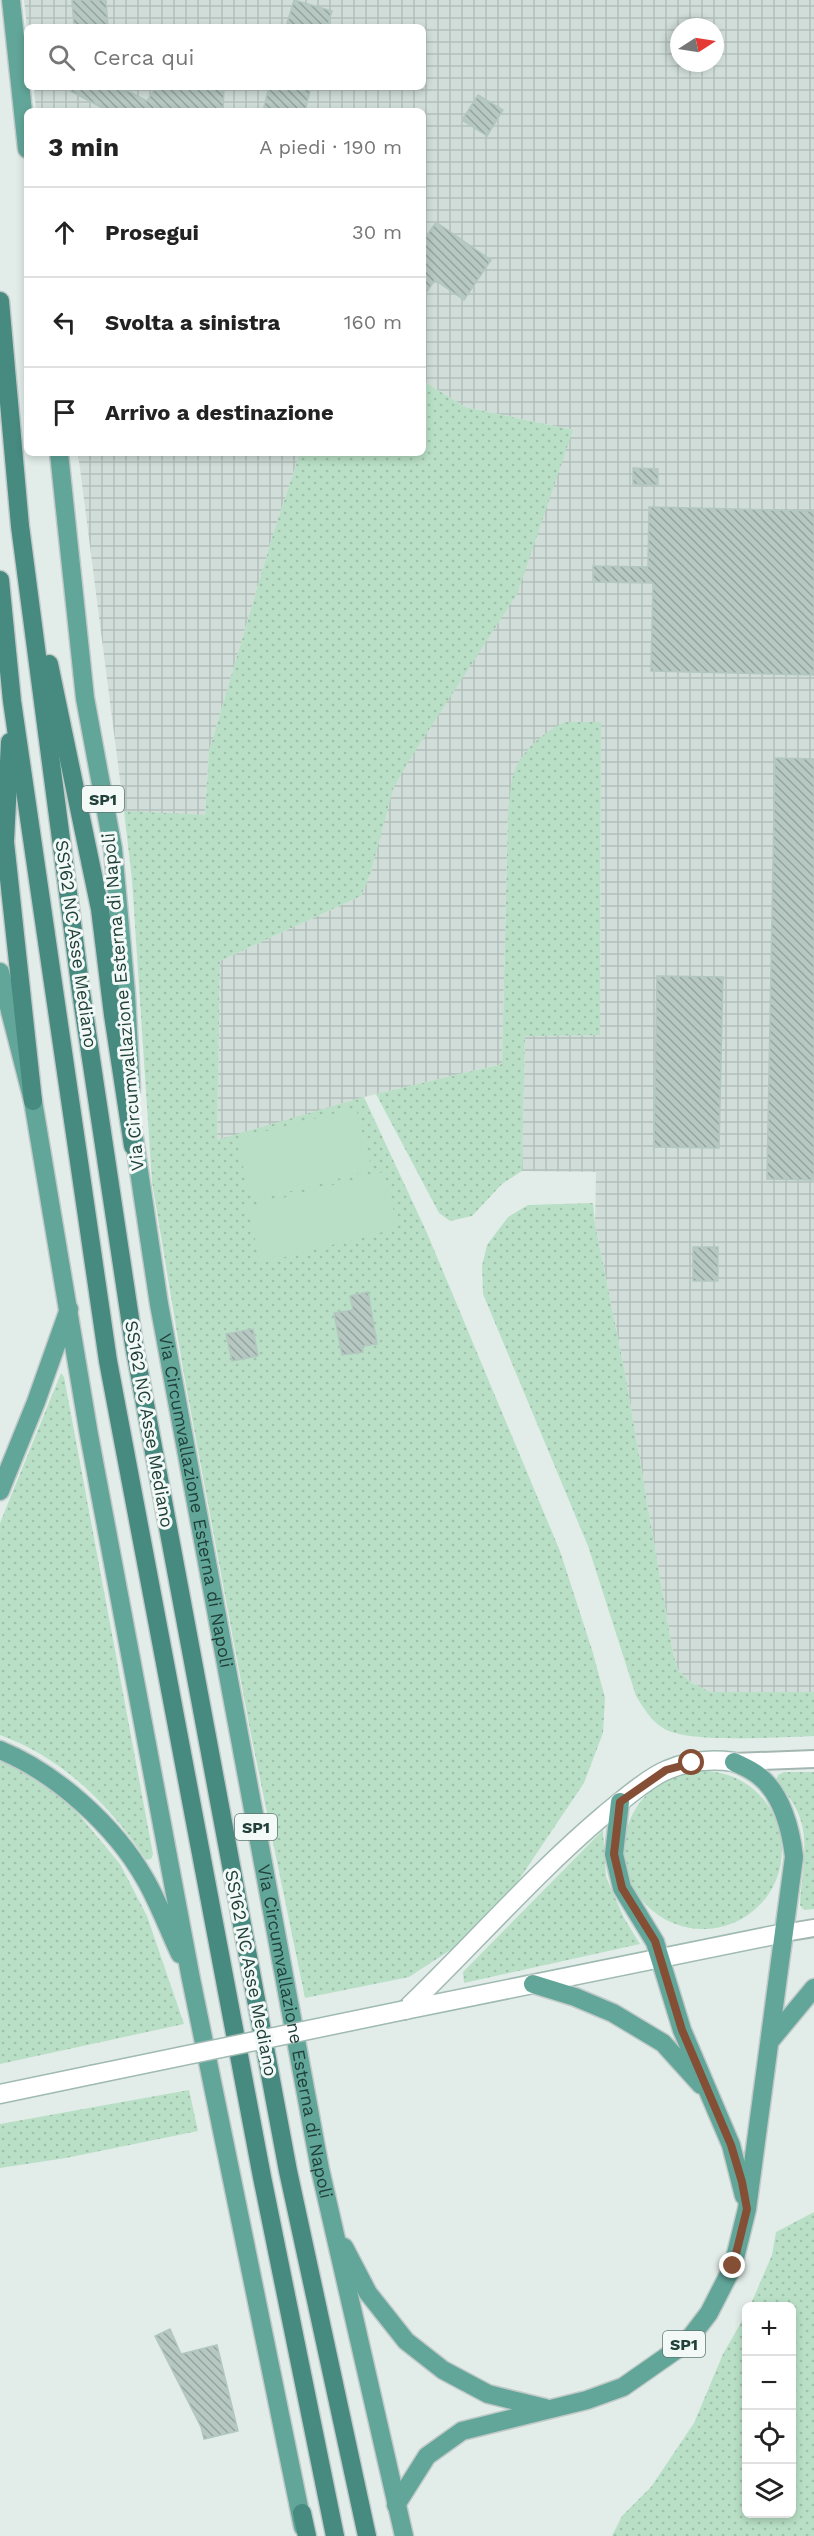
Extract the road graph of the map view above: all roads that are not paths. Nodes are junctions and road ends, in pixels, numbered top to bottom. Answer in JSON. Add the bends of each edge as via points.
{"nodes":[{"id":1,"x":11,"y":0,"type":"edge"},
{"id":2,"x":24,"y":121,"type":"edge"},
{"id":3,"x":0,"y":301,"type":"edge"},
{"id":4,"x":59,"y":456,"type":"edge"},
{"id":5,"x":20,"y":526,"type":"junction"},
{"id":6,"x":0,"y":580,"type":"edge"},
{"id":7,"x":12,"y":701,"type":"junction"},
{"id":8,"x":0,"y":972,"type":"edge"},
{"id":9,"x":33,"y":1101,"type":"junction"},
{"id":10,"x":134,"y":1146,"type":"junction"},
{"id":11,"x":69,"y":1307,"type":"junction"},
{"id":12,"x":0,"y":1491,"type":"edge"},
{"id":13,"x":0,"y":1750,"type":"edge"},
{"id":14,"x":814,"y":1759,"type":"edge"},
{"id":15,"x":734,"y":1762,"type":"junction"},
{"id":16,"x":620,"y":1802,"type":"junction"},
{"id":17,"x":814,"y":1928,"type":"edge"},
{"id":18,"x":784,"y":1934,"type":"junction"},
{"id":19,"x":659,"y":1959,"type":"junction"},
{"id":20,"x":191,"y":1978,"type":"junction"},
{"id":21,"x":533,"y":1984,"type":"junction"},
{"id":22,"x":814,"y":1988,"type":"edge"},
{"id":23,"x":405,"y":2010,"type":"junction"},
{"id":24,"x":769,"y":2042,"type":"junction"},
{"id":25,"x":0,"y":2094,"type":"edge"},
{"id":26,"x":710,"y":2095,"type":"junction"},
{"id":27,"x":747,"y":2209,"type":"junction"},
{"id":28,"x":333,"y":2227,"type":"junction"},
{"id":29,"x":549,"y":2409,"type":"junction"},
{"id":30,"x":396,"y":2505,"type":"junction"},
{"id":31,"x":302,"y":2513,"type":"joint"},
{"id":32,"x":306,"y":2536,"type":"edge"},
{"id":33,"x":335,"y":2536,"type":"edge"},
{"id":34,"x":367,"y":2536,"type":"edge"},
{"id":35,"x":404,"y":2536,"type":"edge"}],
"edges":[{"from":1,"to":2,"type":"main road"},
{"from":3,"to":5,"type":"highway","name":"SS162 NC Asse Mediano"},
{"from":4,"to":10,"type":"main road","name":"Via Circumvallazione Esterna di Napoli","number":"SP1","via":[[85,698],[112,849],[126,994]]},
{"from":5,"to":10,"type":"highway","via":[[100,909]]},
{"from":5,"to":34,"type":"highway","name":"SS162 NC Asse Mediano","via":[[81,992],[134,1346],[288,2171]]},
{"from":6,"to":7,"type":"highway","name":"SS162 NC Asse Mediano"},
{"from":7,"to":9,"type":"highway","via":[[5,842]]},
{"from":7,"to":33,"type":"highway","name":"SS162 NC Asse Mediano","via":[[108,1361],[262,2177]]},
{"from":8,"to":9,"type":"main road"},
{"from":9,"to":11,"type":"main road"},
{"from":10,"to":28,"type":"main road","name":"Via Circumvallazione Esterna di Napoli","number":"SP1","via":[[166,1339]]},
{"from":11,"to":12,"type":"main road"},
{"from":11,"to":20,"type":"main road","via":[[89,1436]]},
{"from":13,"to":20,"type":"main road","via":[[24,1760],[70,1791],[116,1840],[145,1878]]},
{"from":14,"to":15,"type":"street"},
{"from":15,"to":16,"type":"main road","via":[[715,1759],[666,1770]]},
{"from":15,"to":18,"type":"main road","via":[[760,1777],[781,1805],[791,1830],[794,1857]]},
{"from":16,"to":19,"type":"main road","via":[[615,1830],[617,1872],[622,1888],[650,1930]]},
{"from":16,"to":23,"type":"main road","via":[[566,1848]]},
{"from":17,"to":18,"type":"street"},
{"from":18,"to":19,"type":"main road"},
{"from":18,"to":24,"type":"main road"},
{"from":19,"to":21,"type":"main road"},
{"from":19,"to":26,"type":"main road","via":[[682,2030]]},
{"from":20,"to":31,"type":"main road"},
{"from":21,"to":23,"type":"main road"},
{"from":21,"to":26,"type":"main road","via":[[613,2013],[663,2043]]},
{"from":22,"to":24,"type":"main road"},
{"from":23,"to":25,"type":"main road","bridge":true},
{"from":24,"to":27,"type":"main road"},
{"from":26,"to":27,"type":"main road","via":[[731,2145]]},
{"from":27,"to":29,"type":"main road","number":"SP1","via":[[733,2266],[709,2313],[686,2343],[623,2387]]},
{"from":28,"to":29,"type":"main road","via":[[368,2293],[406,2341],[443,2370],[488,2394]]},
{"from":28,"to":30,"type":"main road","name":"Via Circumvallazione Esterna di Napoli","number":"SP1"},
{"from":29,"to":30,"type":"main road","number":"SP1","via":[[462,2431],[427,2456]]},
{"from":30,"to":35,"type":"main road","name":"Via Circumvallazione Esterna di Napoli","number":"SP1"},
{"from":31,"to":32,"type":"highway"}]}
